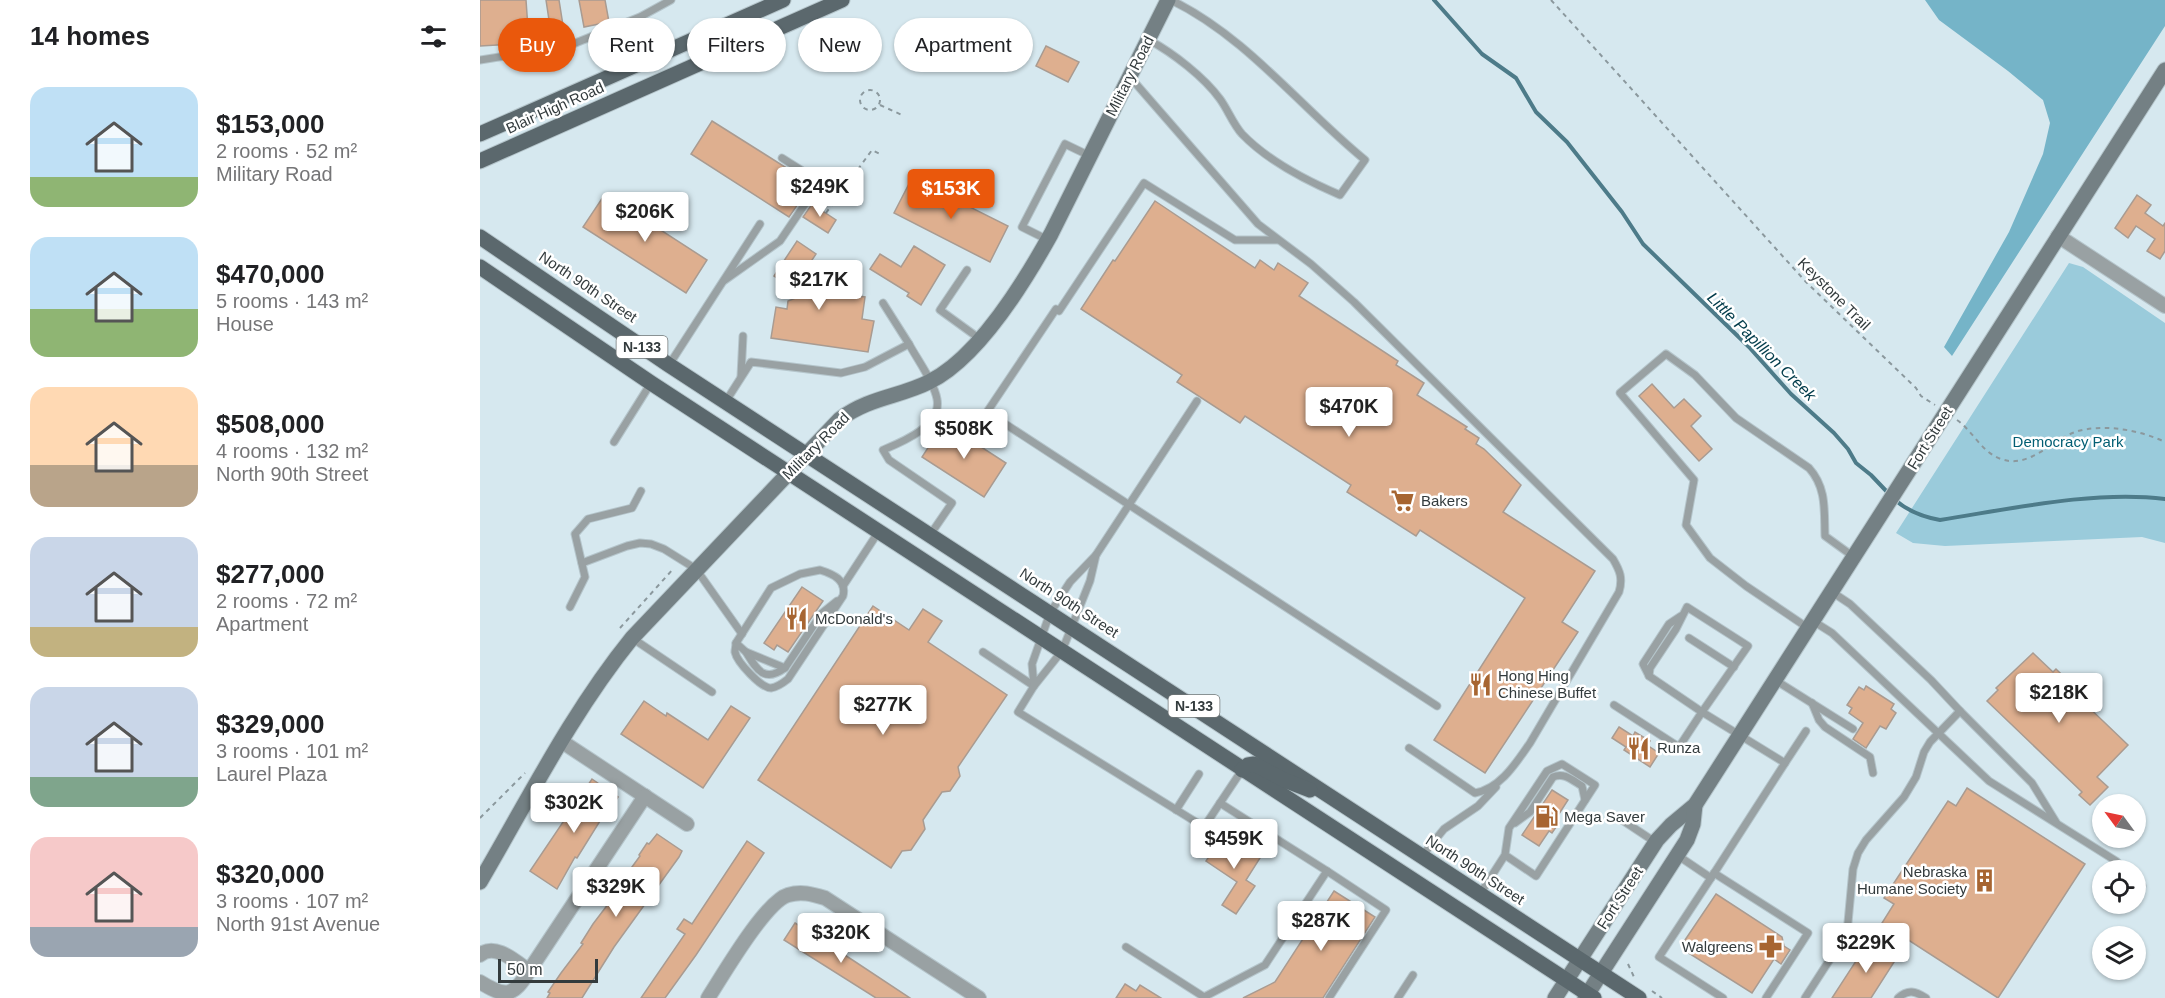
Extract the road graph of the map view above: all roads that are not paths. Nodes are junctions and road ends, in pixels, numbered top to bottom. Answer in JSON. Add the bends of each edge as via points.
{"nodes":[{"id":1,"x":671,"y":0,"type":"edge"},
{"id":2,"x":783,"y":0,"type":"edge"},
{"id":3,"x":842,"y":0,"type":"edge"},
{"id":4,"x":1170,"y":0,"type":"edge"},
{"id":5,"x":1149,"y":39,"type":"junction"},
{"id":6,"x":480,"y":60,"type":"edge"},
{"id":7,"x":1130,"y":76,"type":"junction"},
{"id":8,"x":2163,"y":79,"type":"edge"},
{"id":9,"x":480,"y":134,"type":"edge"},
{"id":10,"x":1090,"y":156,"type":"junction"},
{"id":11,"x":782,"y":158,"type":"dead end"},
{"id":12,"x":480,"y":161,"type":"edge"},
{"id":13,"x":760,"y":224,"type":"dead end"},
{"id":14,"x":480,"y":228,"type":"edge"},
{"id":15,"x":2058,"y":236,"type":"junction"},
{"id":16,"x":480,"y":237,"type":"edge"},
{"id":17,"x":1048,"y":240,"type":"junction"},
{"id":18,"x":1277,"y":240,"type":"junction"},
{"id":19,"x":510,"y":257,"type":"junction"},
{"id":20,"x":480,"y":267,"type":"edge"},
{"id":21,"x":967,"y":270,"type":"dead end"},
{"id":22,"x":724,"y":280,"type":"junction"},
{"id":23,"x":883,"y":303,"type":"dead end"},
{"id":24,"x":2165,"y":306,"type":"edge"},
{"id":25,"x":743,"y":336,"type":"dead end"},
{"id":26,"x":980,"y":339,"type":"junction"},
{"id":27,"x":909,"y":344,"type":"junction"},
{"id":28,"x":669,"y":365,"type":"junction"},
{"id":29,"x":741,"y":378,"type":"junction"},
{"id":30,"x":930,"y":382,"type":"junction"},
{"id":31,"x":651,"y":383,"type":"junction"},
{"id":32,"x":1197,"y":401,"type":"dead end"},
{"id":33,"x":726,"y":402,"type":"junction"},
{"id":34,"x":614,"y":442,"type":"dead end"},
{"id":35,"x":806,"y":454,"type":"junction"},
{"id":36,"x":789,"y":473,"type":"junction"},
{"id":37,"x":642,"y":492,"type":"dead end"},
{"id":38,"x":1129,"y":505,"type":"junction"},
{"id":39,"x":879,"y":531,"type":"junction"},
{"id":40,"x":930,"y":535,"type":"junction"},
{"id":41,"x":1096,"y":555,"type":"junction"},
{"id":42,"x":1854,"y":557,"type":"junction"},
{"id":43,"x":582,"y":563,"type":"junction"},
{"id":44,"x":696,"y":569,"type":"junction"},
{"id":45,"x":843,"y":586,"type":"junction"},
{"id":46,"x":1832,"y":592,"type":"junction"},
{"id":47,"x":843,"y":596,"type":"junction"},
{"id":48,"x":570,"y":607,"type":"dead end"},
{"id":49,"x":1050,"y":613,"type":"junction"},
{"id":50,"x":1811,"y":625,"type":"junction"},
{"id":51,"x":1071,"y":627,"type":"junction"},
{"id":52,"x":742,"y":634,"type":"junction"},
{"id":53,"x":632,"y":638,"type":"junction"},
{"id":54,"x":1042,"y":638,"type":"junction"},
{"id":55,"x":1689,"y":638,"type":"dead end"},
{"id":56,"x":736,"y":643,"type":"junction"},
{"id":57,"x":1062,"y":651,"type":"junction"},
{"id":58,"x":746,"y":652,"type":"junction"},
{"id":59,"x":983,"y":652,"type":"dead end"},
{"id":60,"x":1734,"y":667,"type":"junction"},
{"id":61,"x":785,"y":668,"type":"junction"},
{"id":62,"x":1775,"y":680,"type":"junction"},
{"id":63,"x":1034,"y":686,"type":"junction"},
{"id":64,"x":712,"y":692,"type":"dead end"},
{"id":65,"x":1812,"y":703,"type":"junction"},
{"id":66,"x":1614,"y":705,"type":"dead end"},
{"id":67,"x":1437,"y":706,"type":"dead end"},
{"id":68,"x":1960,"y":711,"type":"junction"},
{"id":69,"x":1702,"y":712,"type":"junction"},
{"id":70,"x":1852,"y":729,"type":"dead end"},
{"id":71,"x":1806,"y":731,"type":"dead end"},
{"id":72,"x":1939,"y":733,"type":"junction"},
{"id":73,"x":1740,"y":734,"type":"junction"},
{"id":74,"x":561,"y":741,"type":"junction"},
{"id":75,"x":1409,"y":748,"type":"dead end"},
{"id":76,"x":1785,"y":763,"type":"junction"},
{"id":77,"x":1242,"y":770,"type":"junction"},
{"id":78,"x":1873,"y":773,"type":"dead end"},
{"id":79,"x":1199,"y":774,"type":"dead end"},
{"id":80,"x":1504,"y":775,"type":"junction"},
{"id":81,"x":645,"y":796,"type":"junction"},
{"id":82,"x":1336,"y":799,"type":"junction"},
{"id":83,"x":1585,"y":800,"type":"junction"},
{"id":84,"x":1220,"y":803,"type":"junction"},
{"id":85,"x":1695,"y":806,"type":"junction"},
{"id":86,"x":1176,"y":810,"type":"junction"},
{"id":87,"x":1619,"y":818,"type":"dead end"},
{"id":88,"x":687,"y":824,"type":"dead end"},
{"id":89,"x":2057,"y":824,"type":"junction"},
{"id":90,"x":1509,"y":828,"type":"junction"},
{"id":91,"x":1655,"y":842,"type":"junction"},
{"id":92,"x":1505,"y":855,"type":"junction"},
{"id":93,"x":1677,"y":855,"type":"junction"},
{"id":94,"x":1422,"y":856,"type":"junction"},
{"id":95,"x":2114,"y":860,"type":"edge"},
{"id":96,"x":1327,"y":871,"type":"junction"},
{"id":97,"x":1712,"y":876,"type":"junction"},
{"id":98,"x":480,"y":882,"type":"edge"},
{"id":99,"x":1480,"y":894,"type":"junction"},
{"id":100,"x":1126,"y":947,"type":"dead end"},
{"id":101,"x":480,"y":955,"type":"edge"},
{"id":102,"x":1580,"y":960,"type":"junction"},
{"id":103,"x":530,"y":971,"type":"junction"},
{"id":104,"x":1601,"y":973,"type":"junction"},
{"id":105,"x":1413,"y":975,"type":"dead end"},
{"id":106,"x":1566,"y":981,"type":"junction"},
{"id":107,"x":480,"y":982,"type":"edge"},
{"id":108,"x":1589,"y":997,"type":"edge"},
{"id":109,"x":708,"y":998,"type":"edge"},
{"id":110,"x":979,"y":998,"type":"edge"},
{"id":111,"x":1329,"y":998,"type":"edge"},
{"id":112,"x":1398,"y":998,"type":"edge"},
{"id":113,"x":1555,"y":998,"type":"edge"},
{"id":114,"x":1640,"y":998,"type":"edge"},
{"id":115,"x":1723,"y":998,"type":"edge"},
{"id":116,"x":1766,"y":998,"type":"edge"},
{"id":117,"x":1805,"y":998,"type":"edge"},
{"id":118,"x":1899,"y":998,"type":"edge"},
{"id":119,"x":1926,"y":998,"type":"edge"}],
"edges":[{"from":1,"to":6,"type":"lane","via":[[568,46]]},
{"from":2,"to":9,"type":"main road","name":"Blair High Road"},
{"from":3,"to":12,"type":"main road","name":"Blair High Road"},
{"from":4,"to":5,"type":"main road","name":"Military Road"},
{"from":4,"to":5,"type":"lane","via":[[1232,37],[1365,160],[1340,195],[1303,180],[1242,134],[1219,98],[1191,70]]},
{"from":5,"to":7,"type":"main road","name":"Military Road"},
{"from":7,"to":10,"type":"main road","name":"Military Road"},
{"from":7,"to":18,"type":"lane","via":[[1241,206]]},
{"from":8,"to":15,"type":"main road","name":"Fort Street"},
{"from":10,"to":17,"type":"main road","name":"Military Road"},
{"from":10,"to":17,"type":"lane","via":[[1065,144],[1022,227]]},
{"from":11,"to":22,"type":"lane","via":[[820,182],[780,241]]},
{"from":13,"to":22,"type":"lane"},
{"from":14,"to":19,"type":"main road"},
{"from":15,"to":24,"type":"street"},
{"from":15,"to":42,"type":"main road","name":"Fort Street"},
{"from":16,"to":19,"type":"main road","name":"North 90th Street","number":"N-133"},
{"from":17,"to":26,"type":"main road","name":"Military Road"},
{"from":18,"to":38,"type":"lane","via":[[1235,240],[1144,183],[987,412]]},
{"from":18,"to":80,"type":"lane","via":[[1354,302],[1620,570],[1619,592],[1530,743]]},
{"from":19,"to":28,"type":"main road","name":"North 90th Street","number":"N-133"},
{"from":20,"to":31,"type":"main road","number":"N-133"},
{"from":21,"to":26,"type":"lane","via":[[940,310]]},
{"from":22,"to":28,"type":"lane"},
{"from":23,"to":27,"type":"lane"},
{"from":25,"to":29,"type":"lane"},
{"from":26,"to":30,"type":"main road","name":"Military Road","via":[[950,369]]},
{"from":27,"to":29,"type":"lane","via":[[865,367],[841,373],[752,362]]},
{"from":27,"to":30,"type":"lane"},
{"from":28,"to":33,"type":"main road","name":"North 90th Street","number":"N-133"},
{"from":29,"to":33,"type":"lane"},
{"from":30,"to":35,"type":"main road","name":"Military Road","via":[[850,412]]},
{"from":30,"to":40,"type":"lane","via":[[937,407],[923,429],[882,450],[889,460],[952,503]]},
{"from":31,"to":34,"type":"lane"},
{"from":31,"to":36,"type":"main road","number":"N-133"},
{"from":32,"to":38,"type":"lane"},
{"from":33,"to":35,"type":"main road","name":"North 90th Street","number":"N-133"},
{"from":35,"to":36,"type":"main road","name":"Military Road"},
{"from":35,"to":40,"type":"main road","name":"North 90th Street","number":"N-133"},
{"from":36,"to":39,"type":"main road","number":"N-133"},
{"from":36,"to":44,"type":"main road","name":"Military Road"},
{"from":37,"to":43,"type":"lane","via":[[632,508],[588,519],[575,534]]},
{"from":38,"to":41,"type":"lane"},
{"from":38,"to":67,"type":"lane"},
{"from":39,"to":45,"type":"lane"},
{"from":39,"to":54,"type":"main road","number":"N-133"},
{"from":40,"to":49,"type":"main road","name":"North 90th Street","number":"N-133"},
{"from":41,"to":49,"type":"lane","via":[[1058,597]]},
{"from":41,"to":51,"type":"lane"},
{"from":42,"to":46,"type":"main road","name":"Fort Street"},
{"from":42,"to":50,"type":"lane","via":[[1825,537],[1824,494],[1809,468],[1736,418],[1695,375],[1666,354],[1620,393],[1694,480],[1686,525],[1710,558],[1746,586]]},
{"from":43,"to":44,"type":"lane","via":[[640,543],[664,549]]},
{"from":43,"to":48,"type":"lane","via":[[585,577]]},
{"from":44,"to":52,"type":"lane"},
{"from":44,"to":53,"type":"main road","name":"Military Road"},
{"from":45,"to":47,"type":"lane"},
{"from":45,"to":52,"type":"lane","via":[[836,577],[820,570],[800,574],[771,588]]},
{"from":46,"to":50,"type":"main road","name":"Fort Street"},
{"from":46,"to":68,"type":"lane","via":[[1850,604]]},
{"from":47,"to":56,"type":"lane","via":[[782,684],[771,688],[752,676],[735,653]]},
{"from":47,"to":61,"type":"lane","via":[[822,613]]},
{"from":49,"to":51,"type":"main road","name":"North 90th Street","number":"N-133"},
{"from":49,"to":54,"type":"lane"},
{"from":50,"to":62,"type":"main road","name":"Fort Street"},
{"from":50,"to":72,"type":"lane","via":[[1832,633]]},
{"from":51,"to":57,"type":"lane"},
{"from":51,"to":82,"type":"main road","name":"North 90th Street","number":"N-133"},
{"from":52,"to":56,"type":"lane"},
{"from":53,"to":64,"type":"lane"},
{"from":53,"to":74,"type":"main road","name":"Military Road"},
{"from":54,"to":57,"type":"main road","number":"N-133"},
{"from":54,"to":63,"type":"lane","via":[[1032,664]]},
{"from":55,"to":60,"type":"lane"},
{"from":56,"to":58,"type":"lane"},
{"from":57,"to":63,"type":"lane"},
{"from":57,"to":77,"type":"main road","number":"N-133"},
{"from":58,"to":61,"type":"lane"},
{"from":58,"to":61,"type":"lane","via":[[755,667],[767,675]]},
{"from":59,"to":63,"type":"lane"},
{"from":60,"to":69,"type":"lane"},
{"from":60,"to":69,"type":"lane","via":[[1748,646],[1687,607],[1649,676]]},
{"from":62,"to":65,"type":"lane"},
{"from":62,"to":73,"type":"main road","name":"Fort Street"},
{"from":63,"to":86,"type":"lane","via":[[1018,712]]},
{"from":65,"to":70,"type":"lane"},
{"from":65,"to":78,"type":"lane","via":[[1826,727],[1870,757]]},
{"from":66,"to":69,"type":"lane","via":[[1679,747]]},
{"from":68,"to":72,"type":"lane"},
{"from":68,"to":89,"type":"lane","via":[[2032,783]]},
{"from":69,"to":73,"type":"lane"},
{"from":71,"to":76,"type":"lane"},
{"from":72,"to":89,"type":"lane","via":[[1989,780]]},
{"from":72,"to":117,"type":"lane","via":[[1924,752],[1904,797],[1857,853],[1847,933]]},
{"from":73,"to":76,"type":"lane"},
{"from":73,"to":85,"type":"main road","name":"Fort Street"},
{"from":74,"to":81,"type":"street"},
{"from":74,"to":98,"type":"main road","name":"Military Road"},
{"from":75,"to":80,"type":"lane","via":[[1475,793],[1492,787]]},
{"from":76,"to":97,"type":"lane"},
{"from":77,"to":82,"type":"main road","via":[[1254,764]]},
{"from":77,"to":84,"type":"lane"},
{"from":77,"to":106,"type":"main road","number":"N-133"},
{"from":79,"to":86,"type":"lane"},
{"from":80,"to":94,"type":"lane","via":[[1478,806],[1443,829]]},
{"from":81,"to":88,"type":"street"},
{"from":81,"to":103,"type":"street"},
{"from":82,"to":94,"type":"main road","name":"North 90th Street","number":"N-133"},
{"from":83,"to":90,"type":"lane","via":[[1582,786],[1558,774],[1530,812]]},
{"from":83,"to":90,"type":"lane","via":[[1595,785],[1562,764],[1547,771]]},
{"from":83,"to":92,"type":"lane","via":[[1536,876]]},
{"from":84,"to":86,"type":"lane","via":[[1204,827]]},
{"from":84,"to":96,"type":"lane"},
{"from":85,"to":91,"type":"main road","name":"Fort Street"},
{"from":85,"to":93,"type":"main road","name":"Fort Street","via":[[1693,824]]},
{"from":87,"to":91,"type":"lane"},
{"from":89,"to":95,"type":"lane"},
{"from":90,"to":92,"type":"lane"},
{"from":91,"to":102,"type":"main road","name":"Fort Street"},
{"from":92,"to":99,"type":"lane"},
{"from":93,"to":97,"type":"lane"},
{"from":93,"to":104,"type":"main road","name":"Fort Street"},
{"from":94,"to":99,"type":"main road","name":"North 90th Street","number":"N-133"},
{"from":96,"to":100,"type":"lane","via":[[1265,966],[1204,997]]},
{"from":96,"to":111,"type":"lane","via":[[1386,910]]},
{"from":97,"to":115,"type":"lane","via":[[1659,957]]},
{"from":97,"to":116,"type":"lane","via":[[1808,933]]},
{"from":99,"to":102,"type":"main road","name":"North 90th Street","number":"N-133"},
{"from":101,"to":103,"type":"street","via":[[497,951]]},
{"from":102,"to":104,"type":"main road","name":"North 90th Street","number":"N-133"},
{"from":102,"to":106,"type":"main road","name":"Fort Street"},
{"from":103,"to":107,"type":"street","via":[[519,987],[506,995],[498,995]]},
{"from":104,"to":108,"type":"main road","name":"Fort Street"},
{"from":104,"to":114,"type":"main road","name":"North 90th Street","number":"N-133"},
{"from":105,"to":112,"type":"lane"},
{"from":106,"to":108,"type":"main road","number":"N-133"},
{"from":106,"to":113,"type":"main road","name":"Fort Street"},
{"from":109,"to":110,"type":"street","via":[[764,915],[788,895],[804,892],[825,898]]},
{"from":118,"to":119,"type":"lane","via":[[1911,991]]}]}
